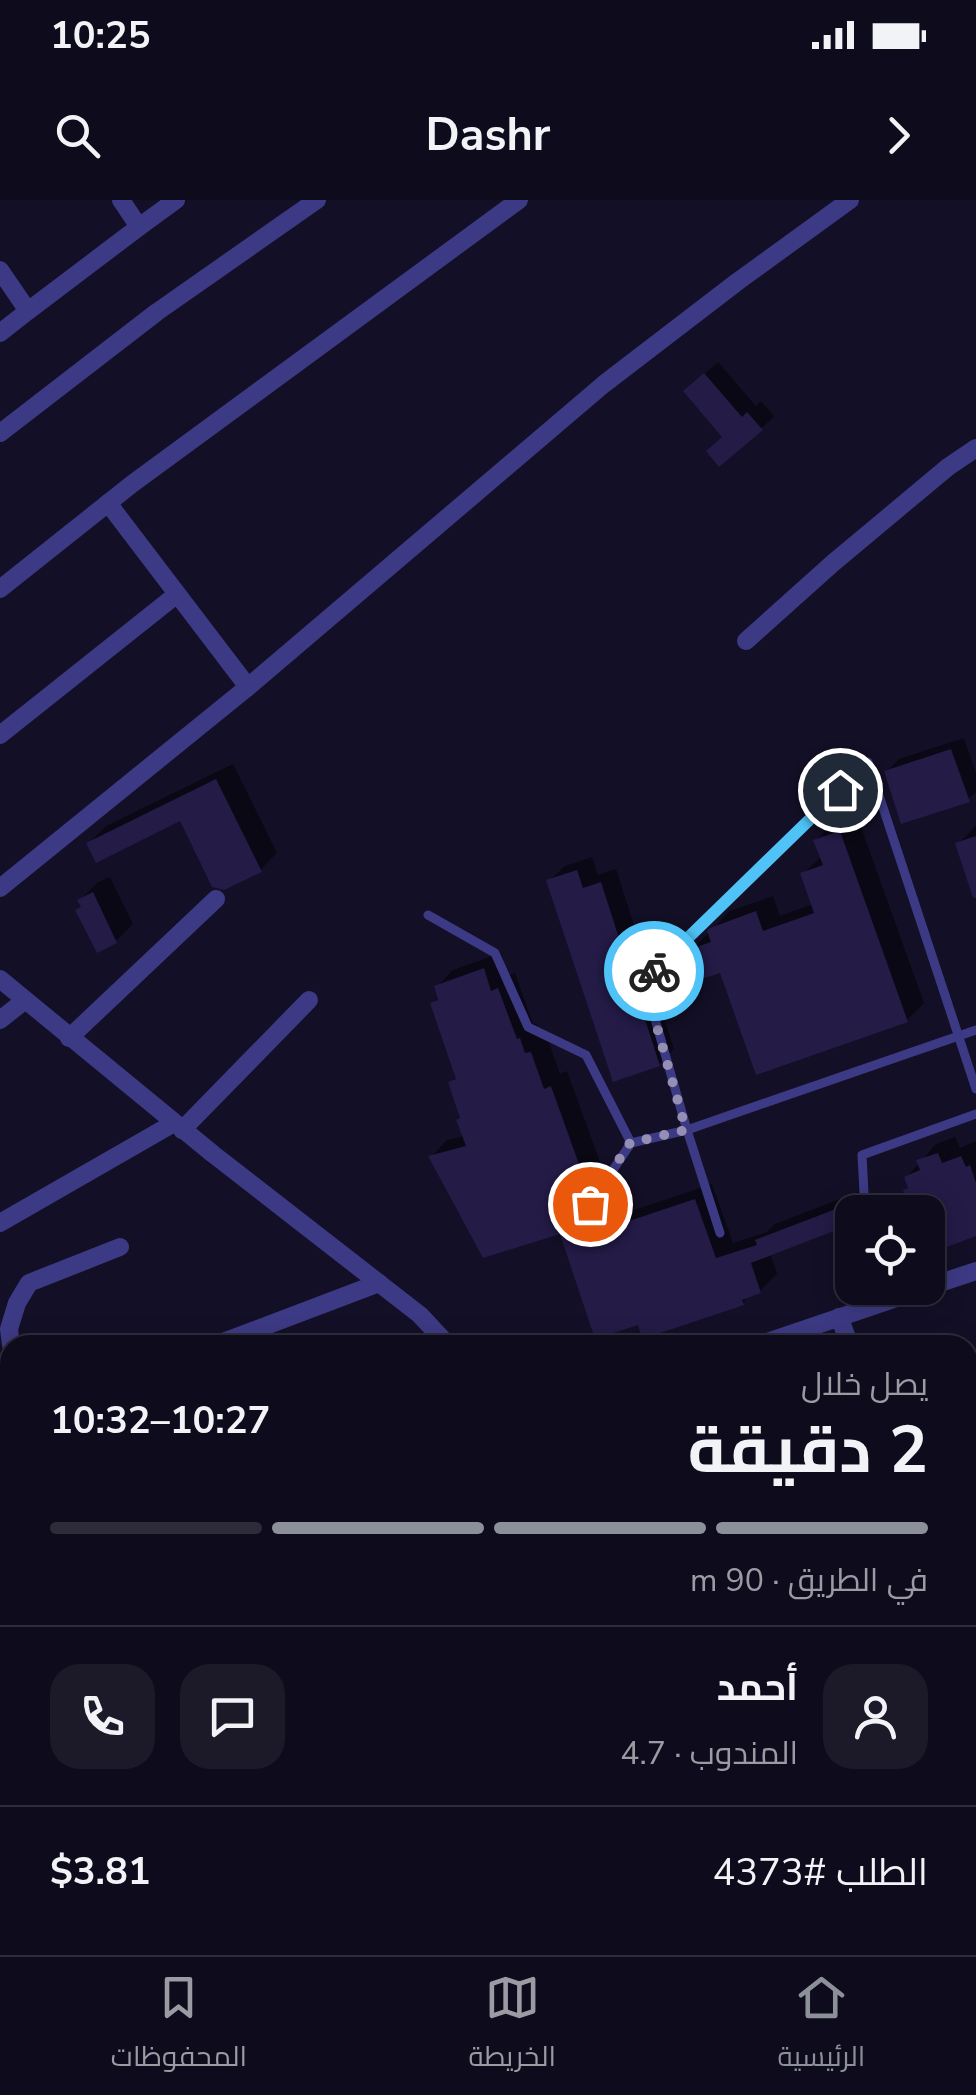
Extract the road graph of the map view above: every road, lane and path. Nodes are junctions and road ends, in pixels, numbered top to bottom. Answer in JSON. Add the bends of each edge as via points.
{"nodes":[{"id":1,"x":121,"y":200,"type":"edge"},
{"id":2,"x":176,"y":200,"type":"edge"},
{"id":3,"x":317,"y":200,"type":"edge"},
{"id":4,"x":519,"y":200,"type":"edge"},
{"id":5,"x":850,"y":200,"type":"edge"},
{"id":6,"x":139,"y":227,"type":"junction"},
{"id":7,"x":0,"y":270,"type":"edge"},
{"id":8,"x":28,"y":311,"type":"junction"},
{"id":9,"x":0,"y":332,"type":"edge"},
{"id":10,"x":0,"y":433,"type":"edge"},
{"id":11,"x":976,"y":448,"type":"edge"},
{"id":12,"x":108,"y":502,"type":"junction"},
{"id":13,"x":0,"y":589,"type":"edge"},
{"id":14,"x":176,"y":594,"type":"junction"},
{"id":15,"x":746,"y":641,"type":"dead end"},
{"id":16,"x":248,"y":686,"type":"junction"},
{"id":17,"x":0,"y":735,"type":"edge"},
{"id":18,"x":0,"y":888,"type":"edge"},
{"id":19,"x":216,"y":899,"type":"dead end"},
{"id":20,"x":428,"y":915,"type":"dead end"},
{"id":21,"x":0,"y":980,"type":"edge"},
{"id":22,"x":309,"y":1000,"type":"dead end"},
{"id":23,"x":24,"y":1001,"type":"junction"},
{"id":24,"x":0,"y":1020,"type":"edge"},
{"id":25,"x":976,"y":1030,"type":"edge"},
{"id":26,"x":957,"y":1036,"type":"junction"},
{"id":27,"x":69,"y":1038,"type":"junction"},
{"id":28,"x":976,"y":1089,"type":"edge"},
{"id":29,"x":976,"y":1114,"type":"edge"},
{"id":30,"x":178,"y":1126,"type":"junction"},
{"id":31,"x":686,"y":1130,"type":"junction"},
{"id":32,"x":630,"y":1143,"type":"junction"},
{"id":33,"x":865,"y":1195,"type":"edge"},
{"id":34,"x":590,"y":1204,"type":"dead end"},
{"id":35,"x":0,"y":1223,"type":"edge"},
{"id":36,"x":720,"y":1232,"type":"dead end"},
{"id":37,"x":120,"y":1247,"type":"dead end"},
{"id":38,"x":976,"y":1271,"type":"edge"},
{"id":39,"x":945,"y":1281,"type":"edge"},
{"id":40,"x":379,"y":1283,"type":"junction"},
{"id":41,"x":864,"y":1305,"type":"edge"},
{"id":42,"x":838,"y":1317,"type":"junction"},
{"id":43,"x":10,"y":1335,"type":"edge"},
{"id":44,"x":241,"y":1335,"type":"edge"},
{"id":45,"x":439,"y":1335,"type":"edge"},
{"id":46,"x":787,"y":1335,"type":"edge"},
{"id":47,"x":846,"y":1335,"type":"edge"}],
"edges":[{"from":1,"to":6,"type":"street"},
{"from":2,"to":6,"type":"street"},
{"from":3,"to":10,"type":"street"},
{"from":4,"to":12,"type":"street"},
{"from":5,"to":16,"type":"street","via":[[604,384]]},
{"from":6,"to":8,"type":"street"},
{"from":7,"to":8,"type":"street"},
{"from":8,"to":9,"type":"street"},
{"from":11,"to":15,"type":"street"},
{"from":12,"to":13,"type":"street"},
{"from":12,"to":14,"type":"street"},
{"from":14,"to":16,"type":"street"},
{"from":14,"to":17,"type":"street"},
{"from":16,"to":18,"type":"street"},
{"from":19,"to":27,"type":"street"},
{"from":20,"to":32,"type":"lane","via":[[495,953],[528,1027],[586,1055]]},
{"from":21,"to":23,"type":"street"},
{"from":22,"to":30,"type":"street"},
{"from":23,"to":24,"type":"street"},
{"from":23,"to":27,"type":"street"},
{"from":25,"to":26,"type":"lane"},
{"from":26,"to":28,"type":"lane"},
{"from":26,"to":31,"type":"lane"},
{"from":26,"to":31,"type":"lane","via":[[868,762],[644,981]]},
{"from":27,"to":30,"type":"street"},
{"from":29,"to":33,"type":"lane","via":[[862,1155]]},
{"from":30,"to":35,"type":"street"},
{"from":30,"to":40,"type":"street"},
{"from":31,"to":32,"type":"lane"},
{"from":31,"to":36,"type":"lane"},
{"from":32,"to":34,"type":"lane"},
{"from":37,"to":43,"type":"street","via":[[29,1283]]},
{"from":38,"to":39,"type":"street"},
{"from":40,"to":44,"type":"street"},
{"from":40,"to":45,"type":"street"},
{"from":41,"to":42,"type":"street"},
{"from":42,"to":46,"type":"street"},
{"from":42,"to":47,"type":"street"}]}
